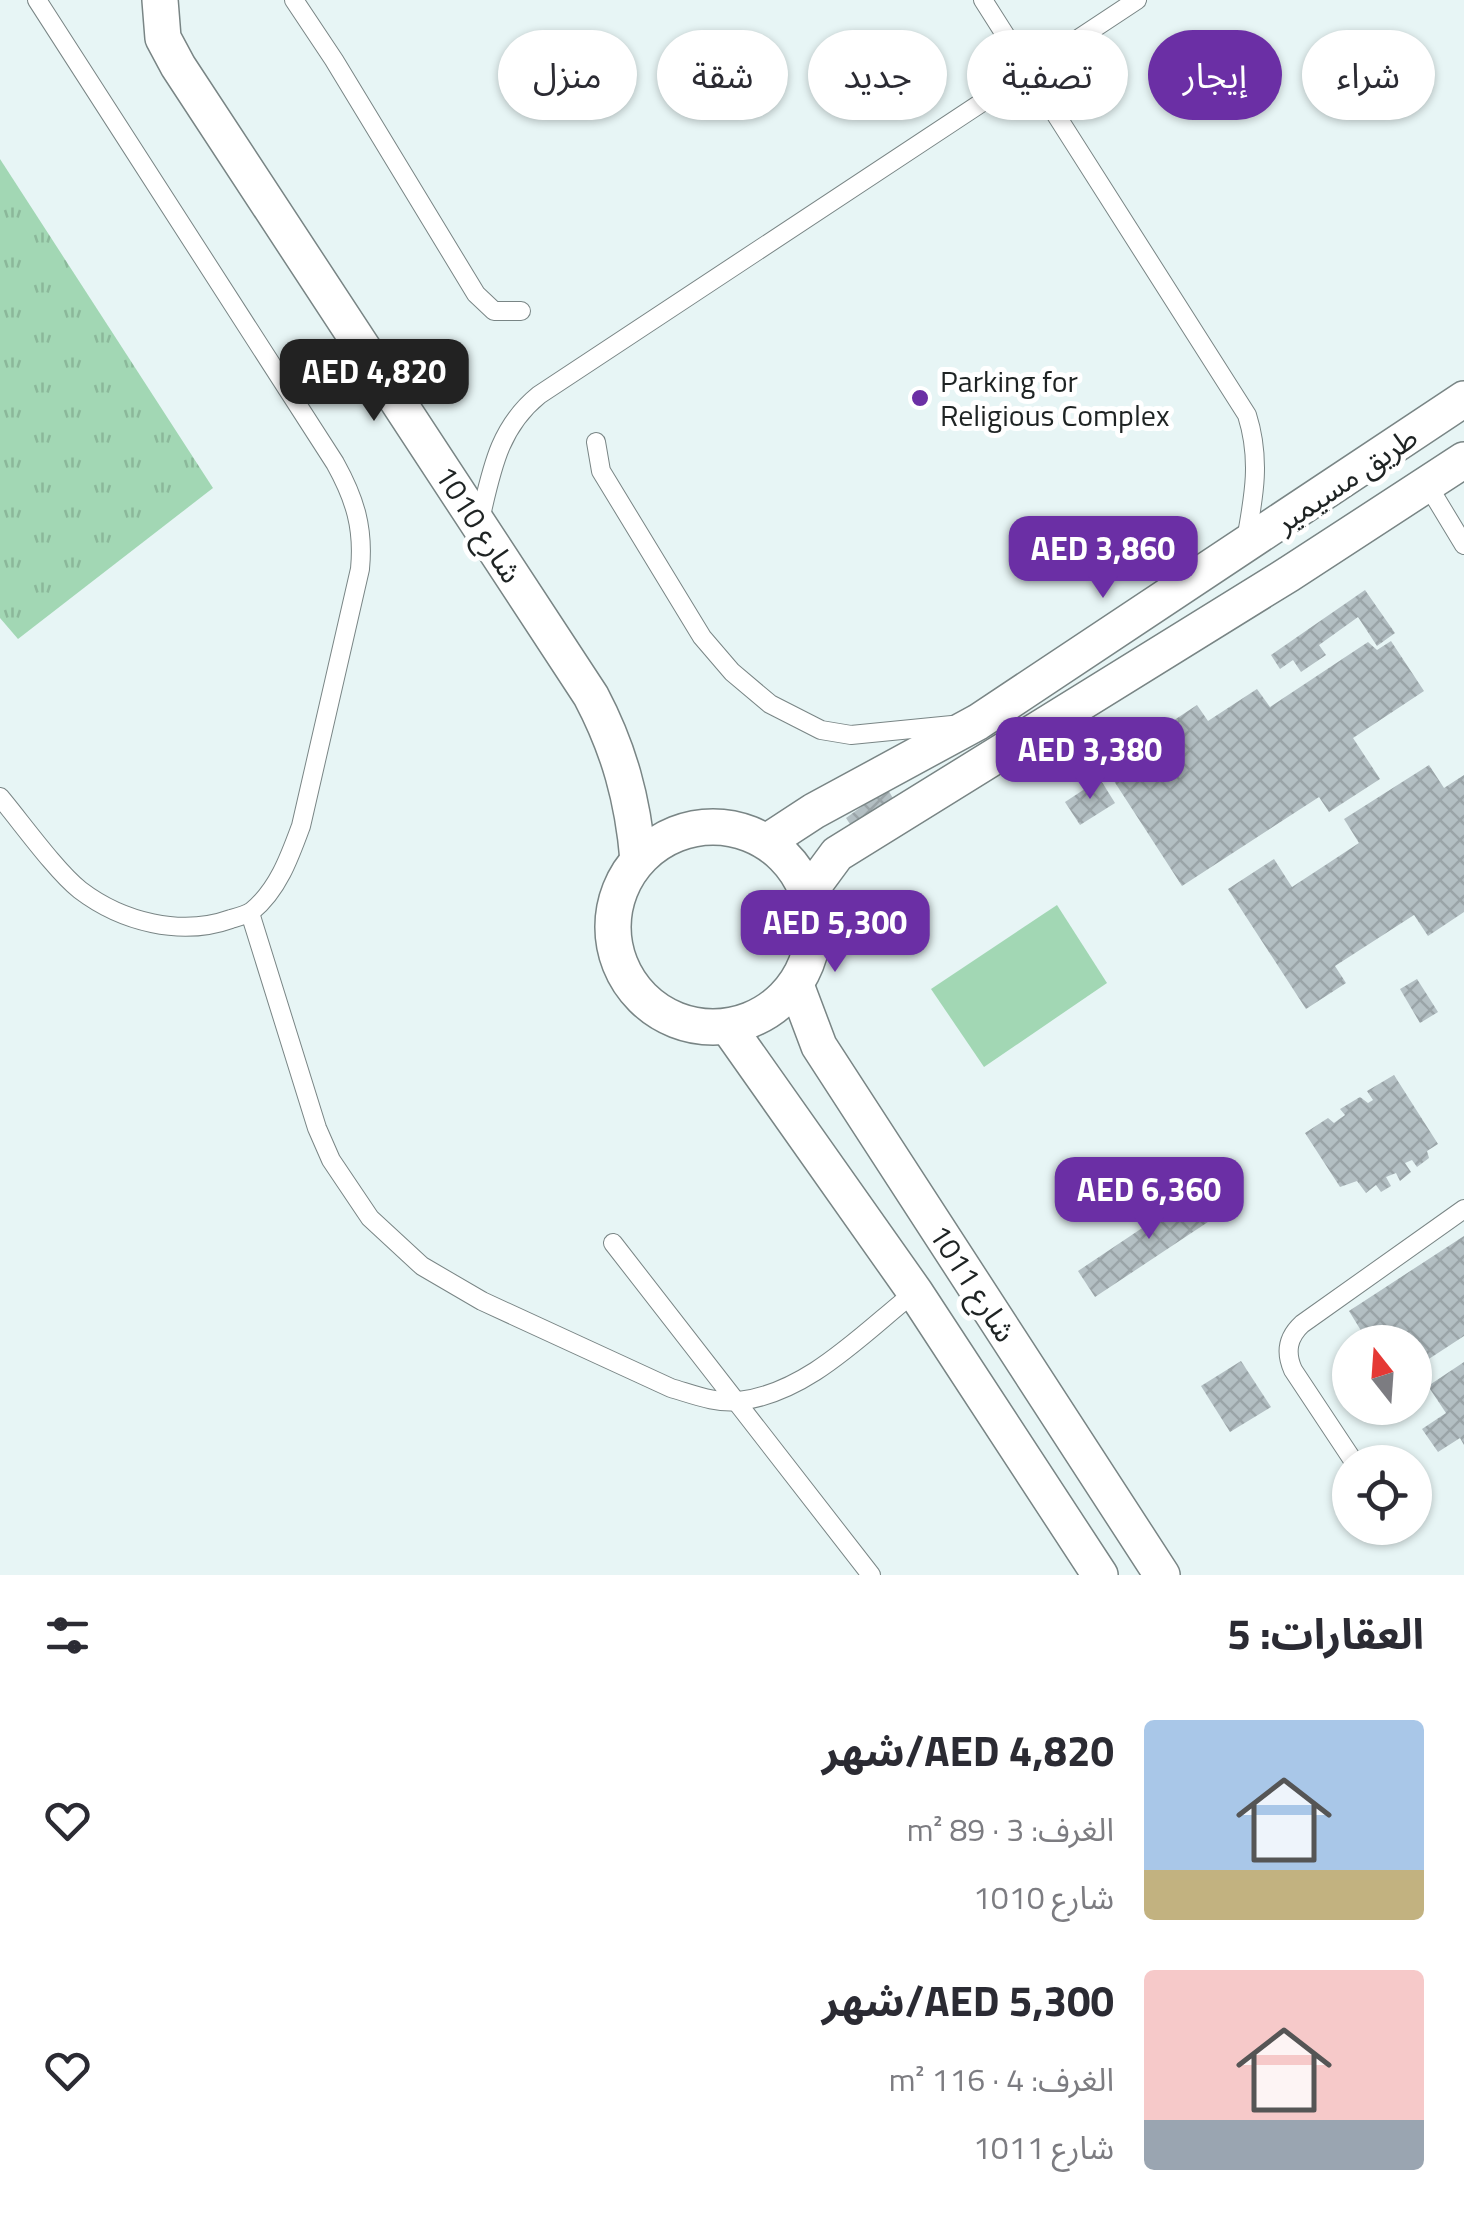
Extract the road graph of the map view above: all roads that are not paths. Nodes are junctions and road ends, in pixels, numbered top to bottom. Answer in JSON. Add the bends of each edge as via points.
{"nodes":[{"id":1,"x":37,"y":0,"type":"edge"},
{"id":2,"x":160,"y":0,"type":"edge"},
{"id":3,"x":294,"y":0,"type":"edge"},
{"id":4,"x":983,"y":0,"type":"edge"},
{"id":5,"x":1137,"y":0,"type":"edge"},
{"id":6,"x":1001,"y":30,"type":"edge"},
{"id":7,"x":1092,"y":30,"type":"edge"},
{"id":8,"x":967,"y":113,"type":"edge"},
{"id":9,"x":1059,"y":120,"type":"edge"},
{"id":10,"x":521,"y":311,"type":"dead end"},
{"id":11,"x":1464,"y":399,"type":"edge"},
{"id":12,"x":596,"y":442,"type":"dead end"},
{"id":13,"x":1464,"y":460,"type":"edge"},
{"id":14,"x":1427,"y":484,"type":"junction"},
{"id":15,"x":479,"y":524,"type":"junction"},
{"id":16,"x":1464,"y":545,"type":"edge"},
{"id":17,"x":1245,"y":546,"type":"junction"},
{"id":18,"x":978,"y":722,"type":"junction"},
{"id":19,"x":0,"y":798,"type":"edge"},
{"id":20,"x":768,"y":841,"type":"junction"},
{"id":21,"x":638,"y":860,"type":"junction"},
{"id":22,"x":808,"y":892,"type":"junction"},
{"id":23,"x":250,"y":913,"type":"junction"},
{"id":24,"x":796,"y":985,"type":"junction"},
{"id":25,"x":728,"y":1027,"type":"junction"},
{"id":26,"x":1464,"y":1209,"type":"edge"},
{"id":27,"x":613,"y":1244,"type":"dead end"},
{"id":28,"x":915,"y":1292,"type":"junction"},
{"id":29,"x":736,"y":1402,"type":"junction"},
{"id":30,"x":1343,"y":1445,"type":"edge"},
{"id":31,"x":871,"y":1575,"type":"edge"},
{"id":32,"x":1100,"y":1575,"type":"edge"},
{"id":33,"x":1162,"y":1575,"type":"edge"}],
"edges":[{"from":1,"to":23,"type":"lane","via":[[335,463],[358,513],[360,569],[301,826],[290,858]]},
{"from":2,"to":15,"type":"street","name":"شارع 1010","via":[[163,38],[178,66]]},
{"from":3,"to":10,"type":"lane","via":[[476,294],[494,311]]},
{"from":4,"to":6,"type":"lane"},
{"from":5,"to":7,"type":"lane"},
{"from":8,"to":15,"type":"lane","via":[[523,408],[501,440]]},
{"from":9,"to":17,"type":"lane","via":[[1248,415],[1257,481]]},
{"from":11,"to":17,"type":"street","name":"طريق مسيمير"},
{"from":12,"to":18,"type":"lane","via":[[601,471],[702,637],[770,704],[822,730],[850,735]]},
{"from":13,"to":14,"type":"street","name":"طريق مسيمير"},
{"from":14,"to":16,"type":"lane"},
{"from":14,"to":22,"type":"street","name":"طريق مسيمير","via":[[837,854]]},
{"from":15,"to":21,"type":"street","name":"شارع 1010","via":[[607,726],[630,792]]},
{"from":17,"to":18,"type":"street","name":"طريق مسيمير"},
{"from":18,"to":20,"type":"street","name":"طريق مسيمير"},
{"from":19,"to":23,"type":"lane","via":[[78,888],[118,912],[162,926],[208,927]]},
{"from":20,"to":21,"type":"street","via":[[735,828],[700,827],[665,838]]},
{"from":20,"to":22,"type":"street","via":[[792,863]]},
{"from":21,"to":25,"type":"street","via":[[619,890],[612,924],[617,959],[633,990],[660,1013],[693,1026]]},
{"from":22,"to":24,"type":"street","via":[[814,940]]},
{"from":23,"to":29,"type":"lane","via":[[316,1128],[350,1190],[395,1243],[482,1301],[670,1388]]},
{"from":24,"to":25,"type":"street","via":[[766,1013]]},
{"from":24,"to":33,"type":"street","name":"شارع 1011","via":[[819,1046]]},
{"from":25,"to":28,"type":"street","name":"شارع 1011"},
{"from":26,"to":30,"type":"lane","via":[[1302,1324],[1290,1340],[1293,1370]]},
{"from":27,"to":29,"type":"lane"},
{"from":28,"to":29,"type":"lane","via":[[807,1378]]},
{"from":28,"to":32,"type":"street","name":"شارع 1011"},
{"from":29,"to":31,"type":"lane"}]}
